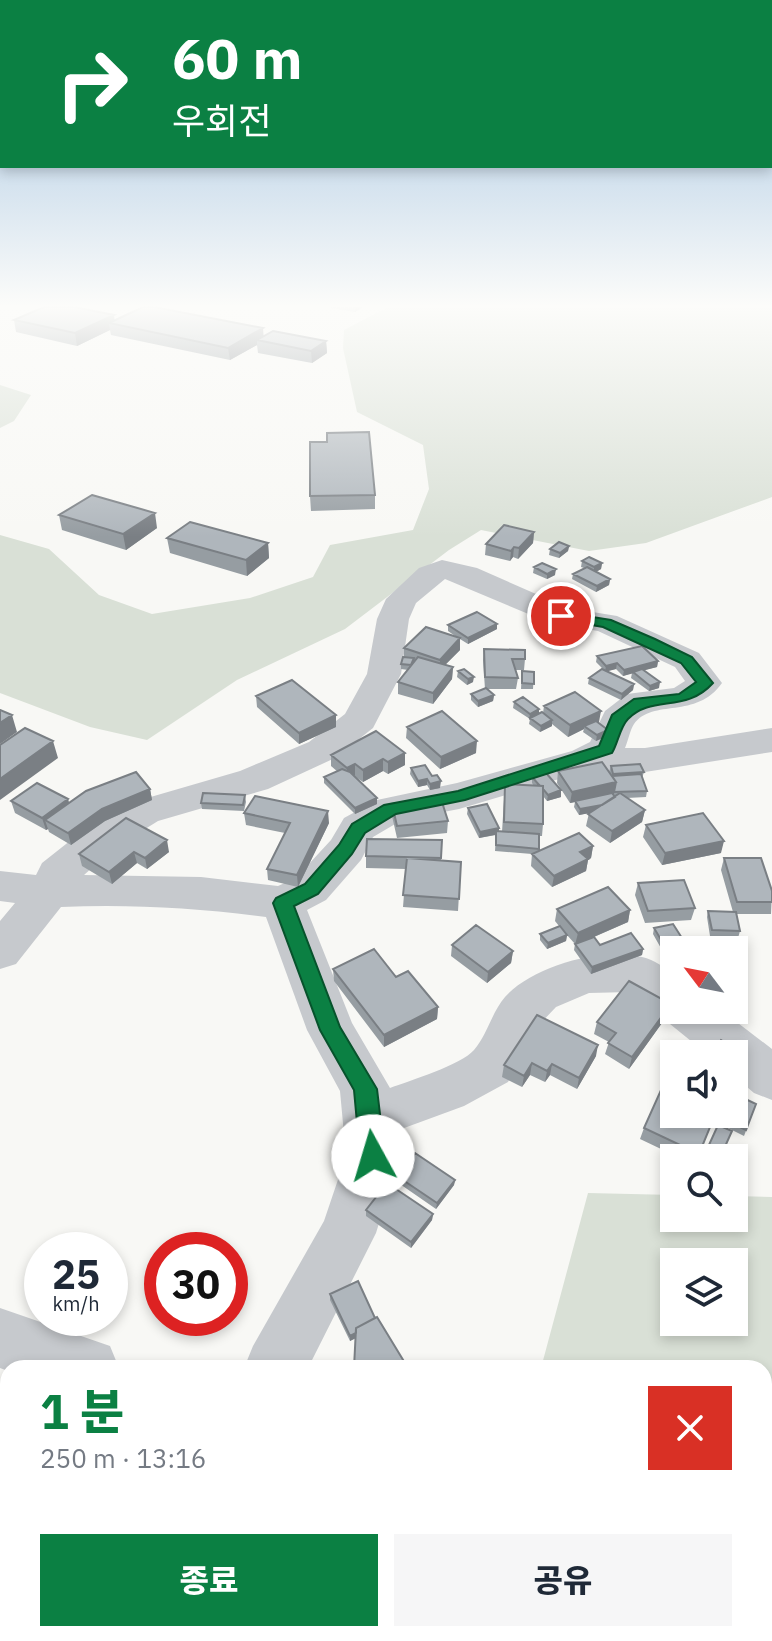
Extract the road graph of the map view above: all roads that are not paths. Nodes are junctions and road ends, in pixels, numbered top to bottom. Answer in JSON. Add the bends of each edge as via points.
{"nodes":[{"id":1,"x":763,"y":752,"type":"edge"},
{"id":2,"x":585,"y":759,"type":"junction"},
{"id":3,"x":0,"y":886,"type":"edge"},
{"id":4,"x":49,"y":892,"type":"junction"},
{"id":5,"x":283,"y":903,"type":"junction"},
{"id":6,"x":0,"y":952,"type":"edge"},
{"id":7,"x":660,"y":990,"type":"edge"},
{"id":8,"x":704,"y":1024,"type":"edge"},
{"id":9,"x":772,"y":1078,"type":"edge"},
{"id":10,"x":368,"y":1118,"type":"junction"},
{"id":11,"x":0,"y":1338,"type":"edge"},
{"id":12,"x":65,"y":1360,"type":"edge"},
{"id":13,"x":279,"y":1360,"type":"edge"}],
"edges":[{"from":1,"to":2,"type":"street"},
{"from":2,"to":4,"type":"street","via":[[606,749],[618,719],[639,702],[683,698],[705,683],[687,660],[606,623],[561,616],[466,574],[442,569],[402,599],[393,619],[384,674],[360,720],[322,750],[254,780],[144,812],[99,839],[57,874]]},
{"from":2,"to":5,"type":"street","via":[[459,796],[391,809],[358,828],[311,889]]},
{"from":3,"to":4,"type":"street"},
{"from":4,"to":5,"type":"street","via":[[201,893]]},
{"from":4,"to":6,"type":"street"},
{"from":5,"to":10,"type":"street","via":[[331,1030],[365,1089]]},
{"from":7,"to":10,"type":"street","via":[[639,974],[585,975],[539,994],[520,1013],[490,1067],[446,1090]]},
{"from":8,"to":9,"type":"street"},
{"from":10,"to":13,"type":"street","via":[[373,1156],[348,1233]]},
{"from":11,"to":12,"type":"street"}]}
